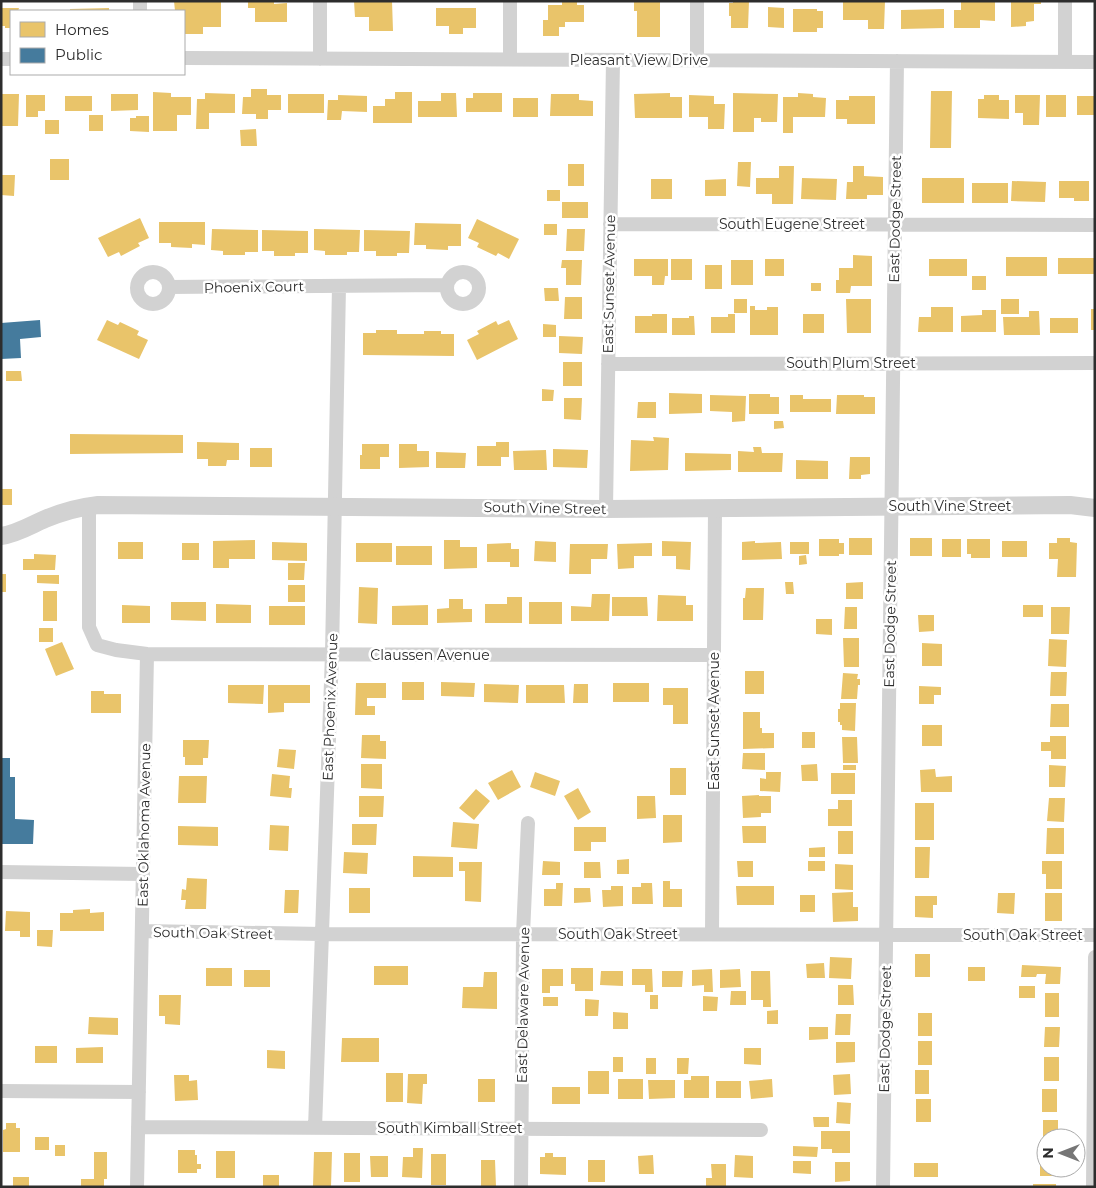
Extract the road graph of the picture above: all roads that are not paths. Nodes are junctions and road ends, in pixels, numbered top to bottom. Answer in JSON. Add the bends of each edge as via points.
{"nodes":[{"id":1,"x":320,"y":1,"type":"edge"},
{"id":2,"x":510,"y":1,"type":"edge"},
{"id":3,"x":697,"y":1,"type":"edge"},
{"id":4,"x":1065,"y":1,"type":"edge"},
{"id":5,"x":185,"y":58,"type":"edge"},
{"id":6,"x":320,"y":59,"type":"junction"},
{"id":7,"x":510,"y":59,"type":"junction"},
{"id":8,"x":613,"y":60,"type":"junction"},
{"id":9,"x":697,"y":60,"type":"junction"},
{"id":10,"x":896,"y":61,"type":"junction"},
{"id":11,"x":1065,"y":62,"type":"junction"},
{"id":12,"x":1095,"y":62,"type":"edge"},
{"id":13,"x":610,"y":224,"type":"junction"},
{"id":14,"x":895,"y":224,"type":"junction"},
{"id":15,"x":1095,"y":225,"type":"edge"},
{"id":16,"x":447,"y":285,"type":"dead end"},
{"id":17,"x":339,"y":286,"type":"junction"},
{"id":18,"x":169,"y":287,"type":"dead end"},
{"id":19,"x":894,"y":363,"type":"junction"},
{"id":20,"x":1095,"y":363,"type":"edge"},
{"id":21,"x":608,"y":364,"type":"junction"},
{"id":22,"x":89,"y":506,"type":"junction"},
{"id":23,"x":335,"y":506,"type":"junction"},
{"id":24,"x":892,"y":507,"type":"junction"},
{"id":25,"x":606,"y":508,"type":"junction"},
{"id":26,"x":715,"y":508,"type":"junction"},
{"id":27,"x":1095,"y":508,"type":"edge"},
{"id":28,"x":1,"y":536,"type":"edge"},
{"id":29,"x":147,"y":654,"type":"junction"},
{"id":30,"x":332,"y":654,"type":"junction"},
{"id":31,"x":714,"y":655,"type":"junction"},
{"id":32,"x":528,"y":823,"type":"dead end"},
{"id":33,"x":1,"y":872,"type":"edge"},
{"id":34,"x":143,"y":874,"type":"junction"},
{"id":35,"x":142,"y":931,"type":"junction"},
{"id":36,"x":322,"y":934,"type":"junction"},
{"id":37,"x":523,"y":934,"type":"junction"},
{"id":38,"x":712,"y":934,"type":"junction"},
{"id":39,"x":886,"y":935,"type":"junction"},
{"id":40,"x":1095,"y":935,"type":"edge"},
{"id":41,"x":1095,"y":957,"type":"edge"},
{"id":42,"x":1,"y":1091,"type":"edge"},
{"id":43,"x":139,"y":1092,"type":"junction"},
{"id":44,"x":138,"y":1127,"type":"junction"},
{"id":45,"x":315,"y":1128,"type":"junction"},
{"id":46,"x":521,"y":1128,"type":"junction"},
{"id":47,"x":761,"y":1130,"type":"dead end"},
{"id":48,"x":137,"y":1187,"type":"edge"},
{"id":49,"x":521,"y":1187,"type":"edge"},
{"id":50,"x":883,"y":1187,"type":"edge"},
{"id":51,"x":1093,"y":1187,"type":"edge"}],
"edges":[{"from":1,"to":6,"type":"street"},
{"from":2,"to":7,"type":"street"},
{"from":3,"to":9,"type":"street"},
{"from":4,"to":11,"type":"street"},
{"from":5,"to":6,"type":"street","name":"Pleasant View Drive"},
{"from":6,"to":7,"type":"street","name":"Pleasant View Drive"},
{"from":7,"to":8,"type":"street","name":"Pleasant View Drive"},
{"from":8,"to":9,"type":"street","name":"Pleasant View Drive"},
{"from":8,"to":13,"type":"street","name":"East Sunset Avenue"},
{"from":9,"to":10,"type":"street","name":"Pleasant View Drive"},
{"from":10,"to":11,"type":"street","name":"Pleasant View Drive"},
{"from":10,"to":14,"type":"street","name":"East Dodge Street"},
{"from":11,"to":12,"type":"street","name":"Pleasant View Drive"},
{"from":13,"to":14,"type":"street","name":"South Eugene Street"},
{"from":13,"to":21,"type":"street","name":"East Sunset Avenue"},
{"from":14,"to":15,"type":"street","name":"South Eugene Street"},
{"from":14,"to":19,"type":"street","name":"East Dodge Street"},
{"from":16,"to":17,"type":"street","name":"Phoenix Court"},
{"from":17,"to":18,"type":"street","name":"Phoenix Court"},
{"from":17,"to":23,"type":"street","name":"East Phoenix Avenue"},
{"from":19,"to":20,"type":"street","name":"South Plum Street"},
{"from":19,"to":21,"type":"street","name":"South Plum Street"},
{"from":19,"to":24,"type":"street","name":"East Dodge Street"},
{"from":21,"to":25,"type":"street","name":"East Sunset Avenue"},
{"from":22,"to":23,"type":"street","name":"South Vine Street"},
{"from":22,"to":28,"type":"street","name":"South Vine Street"},
{"from":22,"to":29,"type":"street","via":[[89,627],[97,644]]},
{"from":23,"to":25,"type":"street","name":"South Vine Street"},
{"from":23,"to":30,"type":"street","name":"East Phoenix Avenue"},
{"from":24,"to":26,"type":"street","name":"South Vine Street"},
{"from":24,"to":27,"type":"street","name":"South Vine Street","via":[[1070,505]]},
{"from":24,"to":39,"type":"street","name":"East Dodge Street"},
{"from":25,"to":26,"type":"street","name":"South Vine Street"},
{"from":26,"to":31,"type":"street","name":"East Sunset Avenue"},
{"from":29,"to":30,"type":"street","name":"Claussen Avenue"},
{"from":29,"to":34,"type":"street","name":"East Oklahoma Avenue"},
{"from":30,"to":31,"type":"street","name":"Claussen Avenue"},
{"from":30,"to":36,"type":"street","name":"East Phoenix Avenue"},
{"from":31,"to":38,"type":"street","name":"East Sunset Avenue"},
{"from":32,"to":37,"type":"street","name":"East Delaware Avenue"},
{"from":33,"to":34,"type":"street"},
{"from":34,"to":35,"type":"street","name":"East Oklahoma Avenue"},
{"from":35,"to":36,"type":"street","name":"South Oak Street"},
{"from":35,"to":43,"type":"street","name":"East Oklahoma Avenue"},
{"from":36,"to":37,"type":"street","name":"South Oak Street"},
{"from":36,"to":45,"type":"street","name":"East Phoenix Avenue"},
{"from":37,"to":38,"type":"street","name":"South Oak Street"},
{"from":37,"to":46,"type":"street","name":"East Delaware Avenue"},
{"from":38,"to":39,"type":"street","name":"South Oak Street"},
{"from":39,"to":40,"type":"street","name":"South Oak Street"},
{"from":39,"to":50,"type":"street","name":"East Dodge Street"},
{"from":41,"to":51,"type":"street"},
{"from":42,"to":43,"type":"street"},
{"from":43,"to":44,"type":"street","name":"East Oklahoma Avenue"},
{"from":44,"to":45,"type":"street","name":"South Kimball Street"},
{"from":44,"to":48,"type":"street","name":"East Oklahoma Avenue"},
{"from":45,"to":46,"type":"street","name":"South Kimball Street"},
{"from":46,"to":47,"type":"street","name":"South Kimball Street"},
{"from":46,"to":49,"type":"street","name":"East Delaware Avenue"}]}
